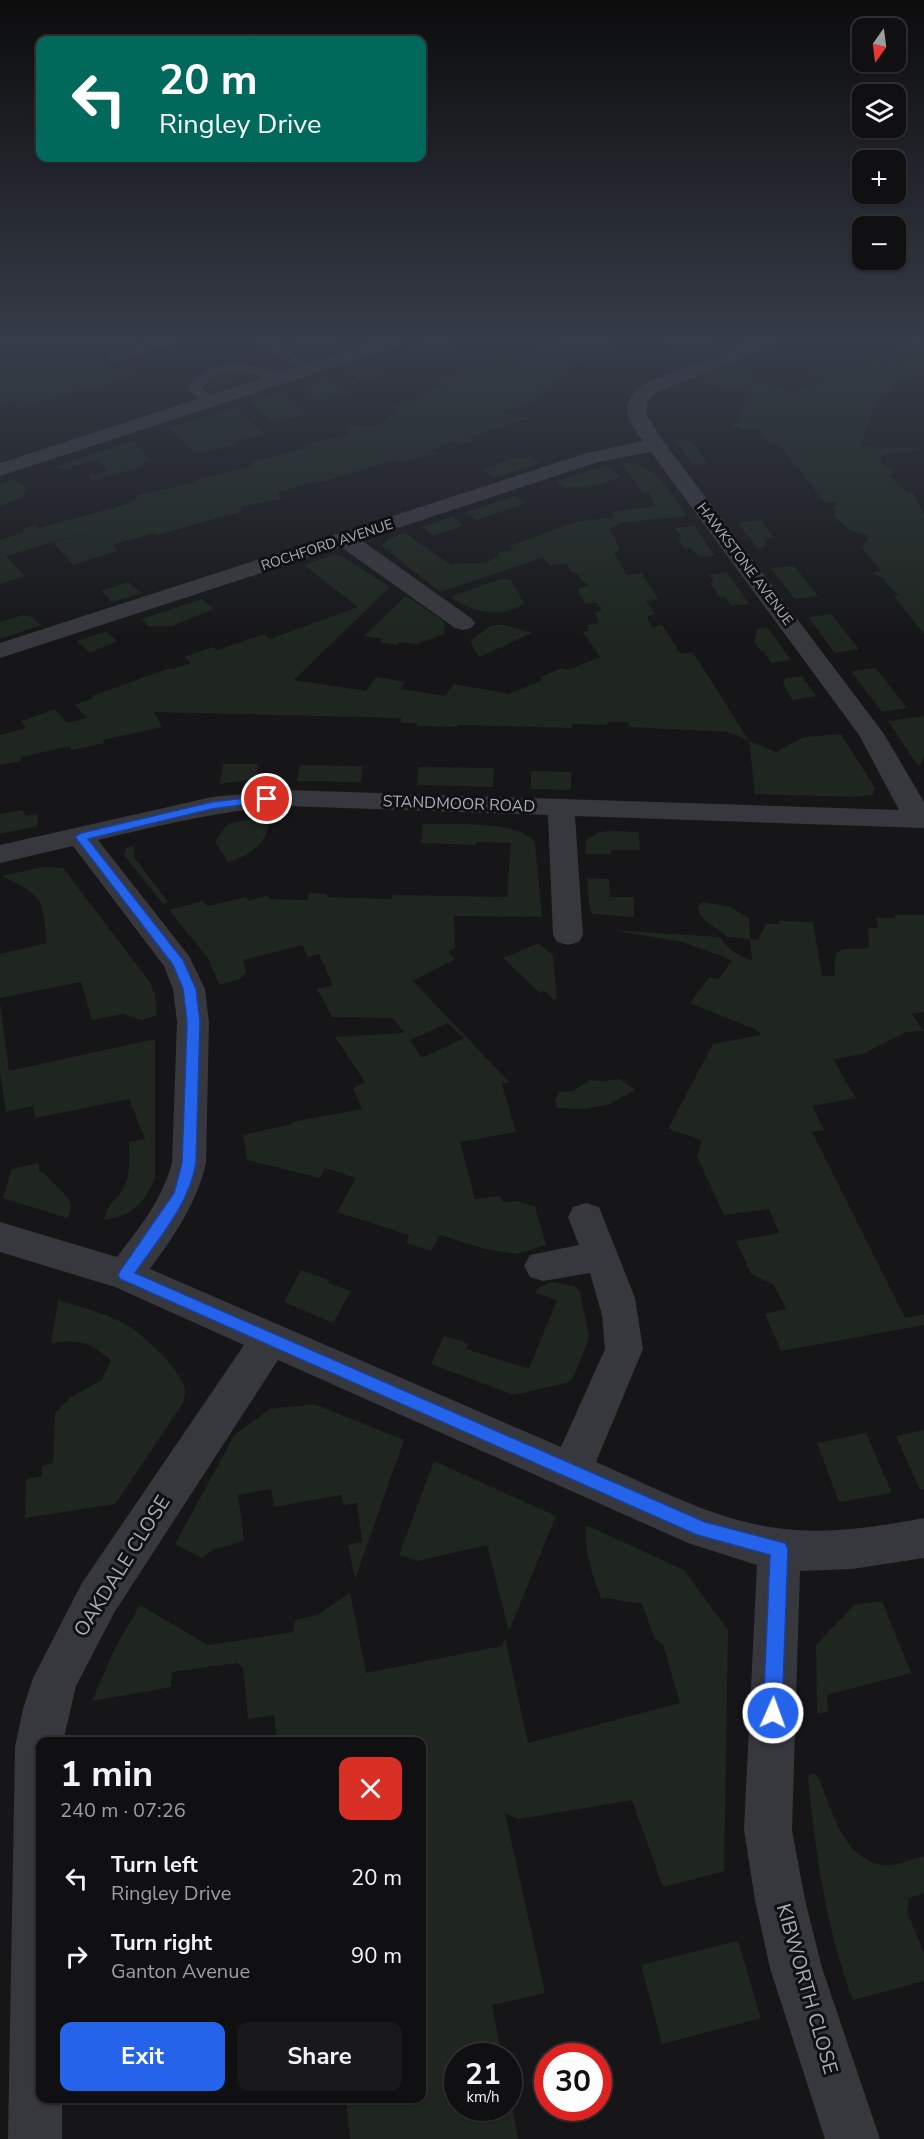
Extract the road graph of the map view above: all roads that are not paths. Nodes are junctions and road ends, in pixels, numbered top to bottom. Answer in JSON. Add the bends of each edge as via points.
{"nodes":[{"id":1,"x":87,"y":442,"type":"edge"},
{"id":2,"x":654,"y":442,"type":"edge"},
{"id":3,"x":656,"y":445,"type":"junction"},
{"id":4,"x":0,"y":470,"type":"edge"},
{"id":5,"x":345,"y":539,"type":"junction"},
{"id":6,"x":463,"y":623,"type":"dead end"},
{"id":7,"x":0,"y":651,"type":"edge"},
{"id":8,"x":561,"y":808,"type":"junction"},
{"id":9,"x":920,"y":819,"type":"edge"},
{"id":10,"x":81,"y":837,"type":"junction"},
{"id":11,"x":0,"y":854,"type":"edge"},
{"id":12,"x":568,"y":935,"type":"dead end"},
{"id":13,"x":586,"y":1217,"type":"dead end"},
{"id":14,"x":0,"y":1237,"type":"edge"},
{"id":15,"x":601,"y":1256,"type":"junction"},
{"id":16,"x":543,"y":1266,"type":"dead end"},
{"id":17,"x":125,"y":1275,"type":"junction"},
{"id":18,"x":270,"y":1339,"type":"junction"},
{"id":19,"x":571,"y":1472,"type":"junction"},
{"id":20,"x":924,"y":1538,"type":"edge"},
{"id":21,"x":779,"y":1549,"type":"junction"},
{"id":22,"x":40,"y":1737,"type":"edge"},
{"id":23,"x":36,"y":1943,"type":"edge"},
{"id":24,"x":34,"y":2139,"type":"edge"},
{"id":25,"x":853,"y":2139,"type":"edge"}],
"edges":[{"from":1,"to":4,"type":"street"},
{"from":2,"to":3,"type":"street","name":"HAWKSTONE AVENUE"},
{"from":3,"to":5,"type":"street","name":"ROCHFORD AVENUE","via":[[594,457]]},
{"from":3,"to":9,"type":"street","name":"HAWKSTONE AVENUE","via":[[872,735]]},
{"from":5,"to":6,"type":"street"},
{"from":5,"to":7,"type":"street","name":"ROCHFORD AVENUE"},
{"from":8,"to":9,"type":"street","name":"STANDMOOR ROAD"},
{"from":8,"to":10,"type":"street","name":"STANDMOOR ROAD","via":[[248,800]]},
{"from":8,"to":12,"type":"street"},
{"from":10,"to":11,"type":"street","name":"STANDMOOR ROAD"},
{"from":10,"to":17,"type":"street","via":[[178,963],[189,989],[193,1022],[186,1179],[180,1196]]},
{"from":13,"to":15,"type":"street"},
{"from":14,"to":17,"type":"street"},
{"from":15,"to":16,"type":"street"},
{"from":15,"to":19,"type":"street","via":[[619,1305],[624,1349]]},
{"from":17,"to":18,"type":"street"},
{"from":18,"to":19,"type":"street"},
{"from":18,"to":22,"type":"street","name":"OAKDALE CLOSE","via":[[98,1598],[56,1678]]},
{"from":19,"to":21,"type":"street","via":[[703,1529]]},
{"from":20,"to":21,"type":"street","via":[[835,1550]]},
{"from":21,"to":25,"type":"street","name":"KIBWORTH CLOSE","via":[[768,1830],[796,1968]]},
{"from":23,"to":24,"type":"street","name":"OAKDALE CLOSE"}]}
